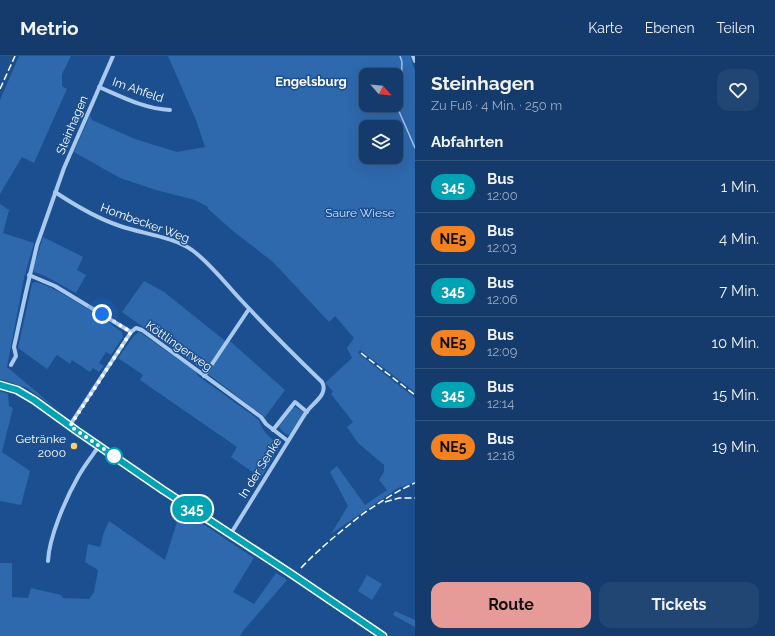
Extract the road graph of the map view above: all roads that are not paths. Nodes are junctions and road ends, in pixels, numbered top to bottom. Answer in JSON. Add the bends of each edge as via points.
{"nodes":[{"id":1,"x":113,"y":56,"type":"edge"},
{"id":2,"x":413,"y":56,"type":"edge"},
{"id":3,"x":415,"y":61,"type":"edge"},
{"id":4,"x":99,"y":87,"type":"junction"},
{"id":5,"x":170,"y":110,"type":"dead end"},
{"id":6,"x":55,"y":192,"type":"junction"},
{"id":7,"x":29,"y":275,"type":"junction"},
{"id":8,"x":249,"y":309,"type":"junction"},
{"id":9,"x":131,"y":332,"type":"junction"},
{"id":10,"x":12,"y":365,"type":"dead end"},
{"id":11,"x":204,"y":376,"type":"junction"},
{"id":12,"x":0,"y":385,"type":"edge"},
{"id":13,"x":307,"y":412,"type":"junction"},
{"id":14,"x":70,"y":426,"type":"junction"},
{"id":15,"x":273,"y":430,"type":"junction"},
{"id":16,"x":288,"y":441,"type":"junction"},
{"id":17,"x":99,"y":446,"type":"junction"},
{"id":18,"x":230,"y":535,"type":"junction"},
{"id":19,"x":48,"y":561,"type":"dead end"},
{"id":20,"x":383,"y":636,"type":"edge"}],
"edges":[{"from":1,"to":4,"type":"street","name":"Steinhagen"},
{"from":2,"to":3,"type":"street"},
{"from":4,"to":5,"type":"street","name":"Im Ahfeld","via":[[158,110]]},
{"from":4,"to":6,"type":"street","name":"Steinhagen"},
{"from":6,"to":7,"type":"street","name":"Steinhagen"},
{"from":6,"to":8,"type":"street","name":"Hombecker Weg","via":[[79,208],[103,219],[186,247],[207,264]]},
{"from":7,"to":9,"type":"street","name":"Köttlingerweg","via":[[54,286]]},
{"from":7,"to":10,"type":"street","name":"Steinhagen","via":[[14,347],[16,356]]},
{"from":8,"to":11,"type":"street"},
{"from":8,"to":13,"type":"street","name":"In der Senke","via":[[325,386],[324,392]]},
{"from":9,"to":11,"type":"street","name":"Köttlingerweg","via":[[136,328],[142,330]]},
{"from":9,"to":14,"type":"street"},
{"from":11,"to":15,"type":"street","name":"Köttlingerweg","via":[[261,417]]},
{"from":12,"to":14,"type":"street","via":[[24,393]]},
{"from":13,"to":15,"type":"street","name":"In der Senke","via":[[295,402]]},
{"from":13,"to":16,"type":"street","name":"In der Senke"},
{"from":14,"to":17,"type":"street"},
{"from":15,"to":16,"type":"street","name":"Köttlingerweg"},
{"from":16,"to":18,"type":"street","name":"In der Senke"},
{"from":17,"to":18,"type":"street"},
{"from":17,"to":19,"type":"street","via":[[78,477],[68,498],[48,550]]},
{"from":18,"to":20,"type":"street"}]}
